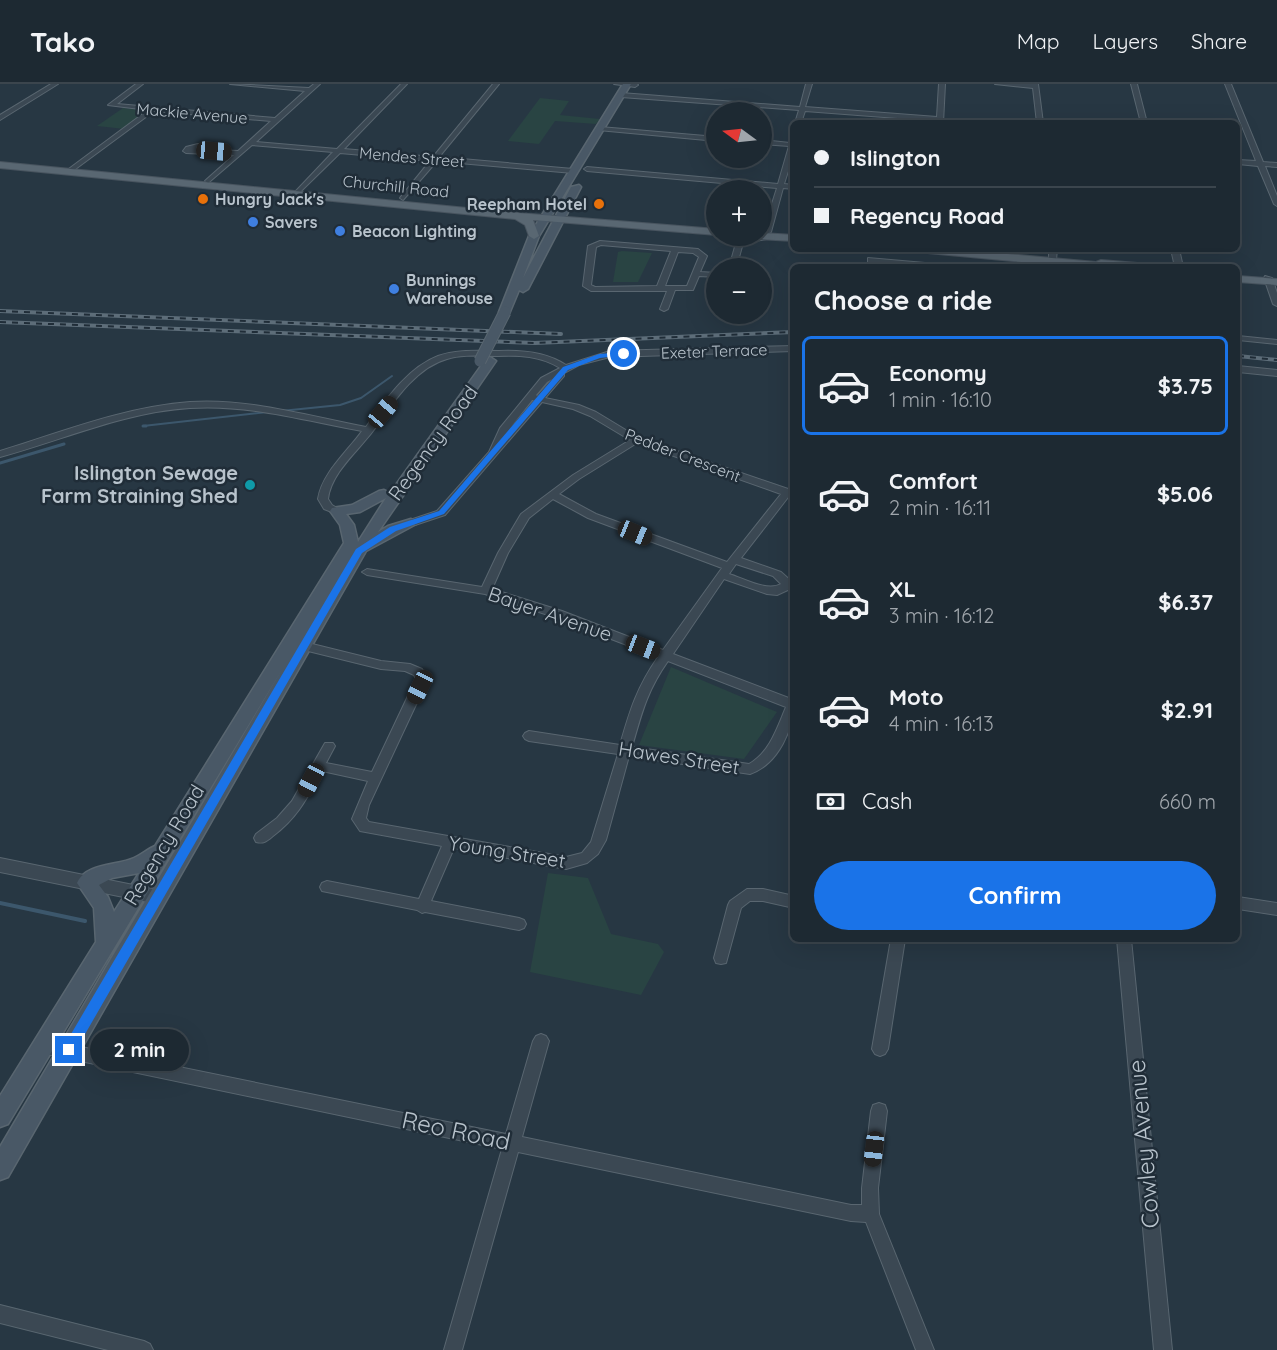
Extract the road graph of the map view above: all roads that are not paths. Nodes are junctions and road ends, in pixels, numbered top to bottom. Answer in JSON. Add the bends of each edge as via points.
{"nodes":[{"id":1,"x":55,"y":84,"type":"edge"},
{"id":2,"x":140,"y":84,"type":"edge"},
{"id":3,"x":233,"y":84,"type":"edge"},
{"id":4,"x":317,"y":84,"type":"edge"},
{"id":5,"x":404,"y":84,"type":"edge"},
{"id":6,"x":496,"y":84,"type":"edge"},
{"id":7,"x":617,"y":84,"type":"edge"},
{"id":8,"x":809,"y":84,"type":"edge"},
{"id":9,"x":942,"y":84,"type":"edge"},
{"id":10,"x":998,"y":84,"type":"edge"},
{"id":11,"x":1134,"y":84,"type":"edge"},
{"id":12,"x":1228,"y":84,"type":"edge"},
{"id":13,"x":631,"y":85,"type":"edge"},
{"id":14,"x":1036,"y":85,"type":"edge"},
{"id":15,"x":311,"y":90,"type":"junction"},
{"id":16,"x":625,"y":95,"type":"junction"},
{"id":17,"x":802,"y":109,"type":"junction"},
{"id":18,"x":152,"y":110,"type":"junction"},
{"id":19,"x":0,"y":118,"type":"edge"},
{"id":20,"x":276,"y":120,"type":"junction"},
{"id":21,"x":799,"y":120,"type":"edge"},
{"id":22,"x":929,"y":120,"type":"edge"},
{"id":23,"x":941,"y":120,"type":"edge"},
{"id":24,"x":1040,"y":120,"type":"edge"},
{"id":25,"x":1143,"y":120,"type":"edge"},
{"id":26,"x":605,"y":129,"type":"junction"},
{"id":27,"x":706,"y":138,"type":"edge"},
{"id":28,"x":772,"y":142,"type":"edge"},
{"id":29,"x":250,"y":143,"type":"junction"},
{"id":30,"x":790,"y":143,"type":"edge"},
{"id":31,"x":214,"y":151,"type":"dead end"},
{"id":32,"x":338,"y":151,"type":"junction"},
{"id":33,"x":239,"y":153,"type":"junction"},
{"id":34,"x":790,"y":153,"type":"edge"},
{"id":35,"x":434,"y":159,"type":"junction"},
{"id":36,"x":1240,"y":162,"type":"edge"},
{"id":37,"x":0,"y":164,"type":"edge"},
{"id":38,"x":1261,"y":164,"type":"junction"},
{"id":39,"x":1277,"y":165,"type":"edge"},
{"id":40,"x":587,"y":169,"type":"junction"},
{"id":41,"x":71,"y":170,"type":"junction"},
{"id":42,"x":573,"y":171,"type":"junction"},
{"id":43,"x":211,"y":178,"type":"junction"},
{"id":44,"x":780,"y":186,"type":"junction"},
{"id":45,"x":790,"y":187,"type":"edge"},
{"id":46,"x":299,"y":191,"type":"junction"},
{"id":47,"x":403,"y":198,"type":"junction"},
{"id":48,"x":1277,"y":204,"type":"edge"},
{"id":49,"x":772,"y":212,"type":"edge"},
{"id":50,"x":518,"y":216,"type":"junction"},
{"id":51,"x":553,"y":218,"type":"junction"},
{"id":52,"x":706,"y":226,"type":"edge"},
{"id":53,"x":706,"y":231,"type":"edge"},
{"id":54,"x":772,"y":234,"type":"edge"},
{"id":55,"x":534,"y":236,"type":"junction"},
{"id":56,"x":790,"y":236,"type":"edge"},
{"id":57,"x":675,"y":250,"type":"junction"},
{"id":58,"x":959,"y":252,"type":"edge"},
{"id":59,"x":985,"y":252,"type":"edge"},
{"id":60,"x":871,"y":259,"type":"edge"},
{"id":61,"x":1052,"y":259,"type":"edge"},
{"id":62,"x":897,"y":264,"type":"edge"},
{"id":63,"x":1090,"y":264,"type":"edge"},
{"id":64,"x":1113,"y":264,"type":"edge"},
{"id":65,"x":697,"y":274,"type":"junction"},
{"id":66,"x":706,"y":274,"type":"edge"},
{"id":67,"x":1240,"y":277,"type":"edge"},
{"id":68,"x":1273,"y":280,"type":"edge"},
{"id":69,"x":672,"y":288,"type":"junction"},
{"id":70,"x":660,"y":289,"type":"junction"},
{"id":71,"x":1277,"y":304,"type":"edge"},
{"id":72,"x":664,"y":309,"type":"dead end"},
{"id":73,"x":509,"y":312,"type":"junction"},
{"id":74,"x":1240,"y":338,"type":"edge"},
{"id":75,"x":1277,"y":342,"type":"edge"},
{"id":76,"x":790,"y":348,"type":"edge"},
{"id":77,"x":565,"y":368,"type":"junction"},
{"id":78,"x":1240,"y":369,"type":"edge"},
{"id":79,"x":1277,"y":373,"type":"edge"},
{"id":80,"x":536,"y":398,"type":"junction"},
{"id":81,"x":369,"y":430,"type":"junction"},
{"id":82,"x":636,"y":440,"type":"junction"},
{"id":83,"x":0,"y":454,"type":"edge"},
{"id":84,"x":790,"y":493,"type":"edge"},
{"id":85,"x":390,"y":494,"type":"junction"},
{"id":86,"x":553,"y":495,"type":"junction"},
{"id":87,"x":337,"y":511,"type":"junction"},
{"id":88,"x":411,"y":523,"type":"junction"},
{"id":89,"x":355,"y":547,"type":"junction"},
{"id":90,"x":729,"y":567,"type":"junction"},
{"id":91,"x":367,"y":572,"type":"dead end"},
{"id":92,"x":486,"y":591,"type":"junction"},
{"id":93,"x":296,"y":645,"type":"junction"},
{"id":94,"x":664,"y":655,"type":"junction"},
{"id":95,"x":790,"y":704,"type":"edge"},
{"id":96,"x":790,"y":711,"type":"edge"},
{"id":97,"x":530,"y":736,"type":"dead end"},
{"id":98,"x":328,"y":746,"type":"dead end"},
{"id":99,"x":625,"y":750,"type":"junction"},
{"id":100,"x":319,"y":766,"type":"junction"},
{"id":101,"x":376,"y":778,"type":"junction"},
{"id":102,"x":196,"y":793,"type":"junction"},
{"id":103,"x":217,"y":796,"type":"junction"},
{"id":104,"x":261,"y":838,"type":"dead end"},
{"id":105,"x":450,"y":843,"type":"junction"},
{"id":106,"x":160,"y":852,"type":"junction"},
{"id":107,"x":0,"y":865,"type":"edge"},
{"id":108,"x":86,"y":883,"type":"junction"},
{"id":109,"x":327,"y":887,"type":"dead end"},
{"id":110,"x":135,"y":893,"type":"junction"},
{"id":111,"x":158,"y":897,"type":"junction"},
{"id":112,"x":790,"y":901,"type":"edge"},
{"id":113,"x":1240,"y":903,"type":"edge"},
{"id":114,"x":422,"y":907,"type":"junction"},
{"id":115,"x":1277,"y":909,"type":"edge"},
{"id":116,"x":519,"y":924,"type":"dead end"},
{"id":117,"x":898,"y":942,"type":"edge"},
{"id":118,"x":1124,"y":942,"type":"edge"},
{"id":119,"x":103,"y":946,"type":"junction"},
{"id":120,"x":721,"y":958,"type":"dead end"},
{"id":121,"x":541,"y":1041,"type":"dead end"},
{"id":122,"x":42,"y":1046,"type":"junction"},
{"id":123,"x":880,"y":1049,"type":"dead end"},
{"id":124,"x":69,"y":1050,"type":"junction"},
{"id":125,"x":879,"y":1111,"type":"dead end"},
{"id":126,"x":0,"y":1116,"type":"edge"},
{"id":127,"x":512,"y":1143,"type":"junction"},
{"id":128,"x":0,"y":1169,"type":"edge"},
{"id":129,"x":871,"y":1214,"type":"junction"},
{"id":130,"x":0,"y":1314,"type":"edge"},
{"id":131,"x":144,"y":1350,"type":"edge"},
{"id":132,"x":453,"y":1350,"type":"edge"},
{"id":133,"x":925,"y":1350,"type":"edge"},
{"id":134,"x":1163,"y":1350,"type":"edge"}],
"edges":[{"from":1,"to":19,"type":"street"},
{"from":2,"to":18,"type":"street","name":"Mackie Avenue","via":[[111,105]]},
{"from":3,"to":15,"type":"street"},
{"from":4,"to":15,"type":"street"},
{"from":5,"to":32,"type":"street"},
{"from":6,"to":35,"type":"street"},
{"from":7,"to":13,"type":"street"},
{"from":8,"to":17,"type":"street"},
{"from":9,"to":23,"type":"street"},
{"from":10,"to":14,"type":"street"},
{"from":11,"to":25,"type":"street"},
{"from":12,"to":38,"type":"street"},
{"from":13,"to":16,"type":"main road","name":"Regency Road"},
{"from":14,"to":24,"type":"street"},
{"from":15,"to":20,"type":"street"},
{"from":16,"to":17,"type":"street"},
{"from":16,"to":26,"type":"main road","name":"Regency Road"},
{"from":17,"to":21,"type":"street"},
{"from":17,"to":22,"type":"street"},
{"from":18,"to":20,"type":"street","name":"Mackie Avenue"},
{"from":18,"to":41,"type":"street"},
{"from":20,"to":29,"type":"street"},
{"from":26,"to":27,"type":"street"},
{"from":26,"to":40,"type":"main road","name":"Regency Road"},
{"from":26,"to":42,"type":"main road","name":"Regency Road"},
{"from":28,"to":30,"type":"street"},
{"from":29,"to":32,"type":"street","name":"Mendes Street"},
{"from":29,"to":33,"type":"street"},
{"from":31,"to":33,"type":"street"},
{"from":32,"to":35,"type":"street","name":"Mendes Street"},
{"from":32,"to":46,"type":"street"},
{"from":33,"to":43,"type":"street"},
{"from":34,"to":44,"type":"street"},
{"from":35,"to":42,"type":"street","name":"Mendes Street"},
{"from":35,"to":47,"type":"street"},
{"from":36,"to":38,"type":"street"},
{"from":37,"to":41,"type":"main road","name":"Churchill Road"},
{"from":38,"to":39,"type":"street"},
{"from":38,"to":48,"type":"street"},
{"from":40,"to":44,"type":"street"},
{"from":40,"to":51,"type":"main road","name":"Regency Road"},
{"from":41,"to":43,"type":"main road","name":"Churchill Road"},
{"from":41,"to":46,"type":"main road","name":"Churchill Road","via":[[174,182],[179,194],[232,187]]},
{"from":42,"to":51,"type":"main road","name":"Regency Road"},
{"from":43,"to":46,"type":"main road","name":"Churchill Road"},
{"from":44,"to":45,"type":"street"},
{"from":44,"to":49,"type":"street"},
{"from":46,"to":47,"type":"main road","name":"Churchill Road"},
{"from":46,"to":50,"type":"main road","name":"Churchill Road"},
{"from":47,"to":51,"type":"main road","name":"Churchill Road"},
{"from":50,"to":51,"type":"main road","name":"Churchill Road"},
{"from":50,"to":55,"type":"main road","via":[[530,223]]},
{"from":51,"to":52,"type":"main road","name":"Churchill Road"},
{"from":51,"to":53,"type":"main road"},
{"from":51,"to":55,"type":"main road","name":"Regency Road"},
{"from":51,"to":73,"type":"main road","name":"Regency Road"},
{"from":54,"to":56,"type":"main road"},
{"from":55,"to":73,"type":"main road","name":"Regency Road"},
{"from":57,"to":65,"type":"street","via":[[703,256]]},
{"from":57,"to":70,"type":"street"},
{"from":57,"to":70,"type":"street","via":[[600,243],[591,246],[589,288]]},
{"from":58,"to":61,"type":"main road"},
{"from":59,"to":61,"type":"main road"},
{"from":60,"to":62,"type":"street"},
{"from":61,"to":63,"type":"main road"},
{"from":61,"to":64,"type":"main road"},
{"from":65,"to":66,"type":"street"},
{"from":65,"to":69,"type":"street","via":[[690,288]]},
{"from":67,"to":68,"type":"main road"},
{"from":68,"to":71,"type":"street"},
{"from":69,"to":70,"type":"street"},
{"from":69,"to":72,"type":"street"},
{"from":73,"to":85,"type":"main road","name":"Regency Road","via":[[485,361]]},
{"from":74,"to":75,"type":"street"},
{"from":76,"to":77,"type":"street","name":"Exeter Terrace","via":[[610,354]]},
{"from":77,"to":80,"type":"street"},
{"from":77,"to":81,"type":"street","via":[[557,362],[512,353],[443,357],[411,378]]},
{"from":78,"to":79,"type":"street"},
{"from":80,"to":82,"type":"street","name":"Pedder Crescent","via":[[593,414]]},
{"from":80,"to":88,"type":"street","via":[[458,496],[441,513]]},
{"from":81,"to":83,"type":"street","via":[[205,405],[157,409]]},
{"from":81,"to":87,"type":"street","via":[[325,486],[323,499]]},
{"from":82,"to":84,"type":"street","name":"Pedder Crescent"},
{"from":82,"to":86,"type":"street"},
{"from":84,"to":90,"type":"street","name":"Young Street"},
{"from":85,"to":87,"type":"main road","via":[[355,509]]},
{"from":85,"to":88,"type":"main road","via":[[398,513]]},
{"from":85,"to":89,"type":"main road","name":"Regency Road"},
{"from":86,"to":90,"type":"street","via":[[592,516]]},
{"from":86,"to":92,"type":"street","via":[[525,516]]},
{"from":87,"to":89,"type":"main road"},
{"from":88,"to":89,"type":"main road"},
{"from":89,"to":93,"type":"main road","name":"Regency Road"},
{"from":90,"to":94,"type":"street","name":"Young Street"},
{"from":91,"to":92,"type":"street","name":"Bayer Avenue"},
{"from":92,"to":94,"type":"street","name":"Bayer Avenue"},
{"from":93,"to":101,"type":"street","name":"Young Street","via":[[418,672],[422,679],[420,687]]},
{"from":93,"to":102,"type":"main road","name":"Regency Road"},
{"from":93,"to":103,"type":"main road","name":"Regency Road"},
{"from":94,"to":95,"type":"street","name":"Bayer Avenue"},
{"from":94,"to":99,"type":"street","name":"Young Street","via":[[638,704]]},
{"from":96,"to":99,"type":"street","name":"Hawes Street","via":[[770,754],[750,769]]},
{"from":97,"to":99,"type":"street","name":"Hawes Street"},
{"from":98,"to":100,"type":"street"},
{"from":99,"to":105,"type":"street","name":"Young Street","via":[[592,856],[566,863]]},
{"from":100,"to":101,"type":"street"},
{"from":100,"to":104,"type":"street","via":[[291,813]]},
{"from":101,"to":105,"type":"street","name":"Young Street","via":[[359,819],[365,827]]},
{"from":102,"to":103,"type":"main road"},
{"from":102,"to":106,"type":"main road","name":"Regency Road"},
{"from":103,"to":111,"type":"main road","name":"Regency Road"},
{"from":105,"to":114,"type":"street"},
{"from":106,"to":108,"type":"main road","via":[[137,866],[109,871]]},
{"from":106,"to":110,"type":"main road","name":"Regency Road"},
{"from":107,"to":108,"type":"street"},
{"from":108,"to":110,"type":"street"},
{"from":108,"to":119,"type":"main road","via":[[107,912]]},
{"from":109,"to":114,"type":"street"},
{"from":110,"to":111,"type":"street"},
{"from":110,"to":119,"type":"main road","name":"Regency Road"},
{"from":111,"to":124,"type":"main road","name":"Regency Road"},
{"from":112,"to":120,"type":"street","via":[[747,895],[735,905]]},
{"from":113,"to":115,"type":"street"},
{"from":114,"to":116,"type":"street"},
{"from":117,"to":123,"type":"street"},
{"from":118,"to":134,"type":"street","name":"Cowley Avenue"},
{"from":119,"to":122,"type":"main road","name":"Regency Road"},
{"from":121,"to":127,"type":"street"},
{"from":122,"to":124,"type":"street","name":"Reo Road"},
{"from":122,"to":126,"type":"main road","name":"Regency Road"},
{"from":124,"to":127,"type":"street","name":"Reo Road"},
{"from":124,"to":128,"type":"main road","name":"Regency Road"},
{"from":125,"to":129,"type":"street","via":[[870,1188]]},
{"from":127,"to":129,"type":"street","name":"Reo Road"},
{"from":127,"to":132,"type":"street"},
{"from":129,"to":133,"type":"street"},
{"from":130,"to":131,"type":"street"}]}
